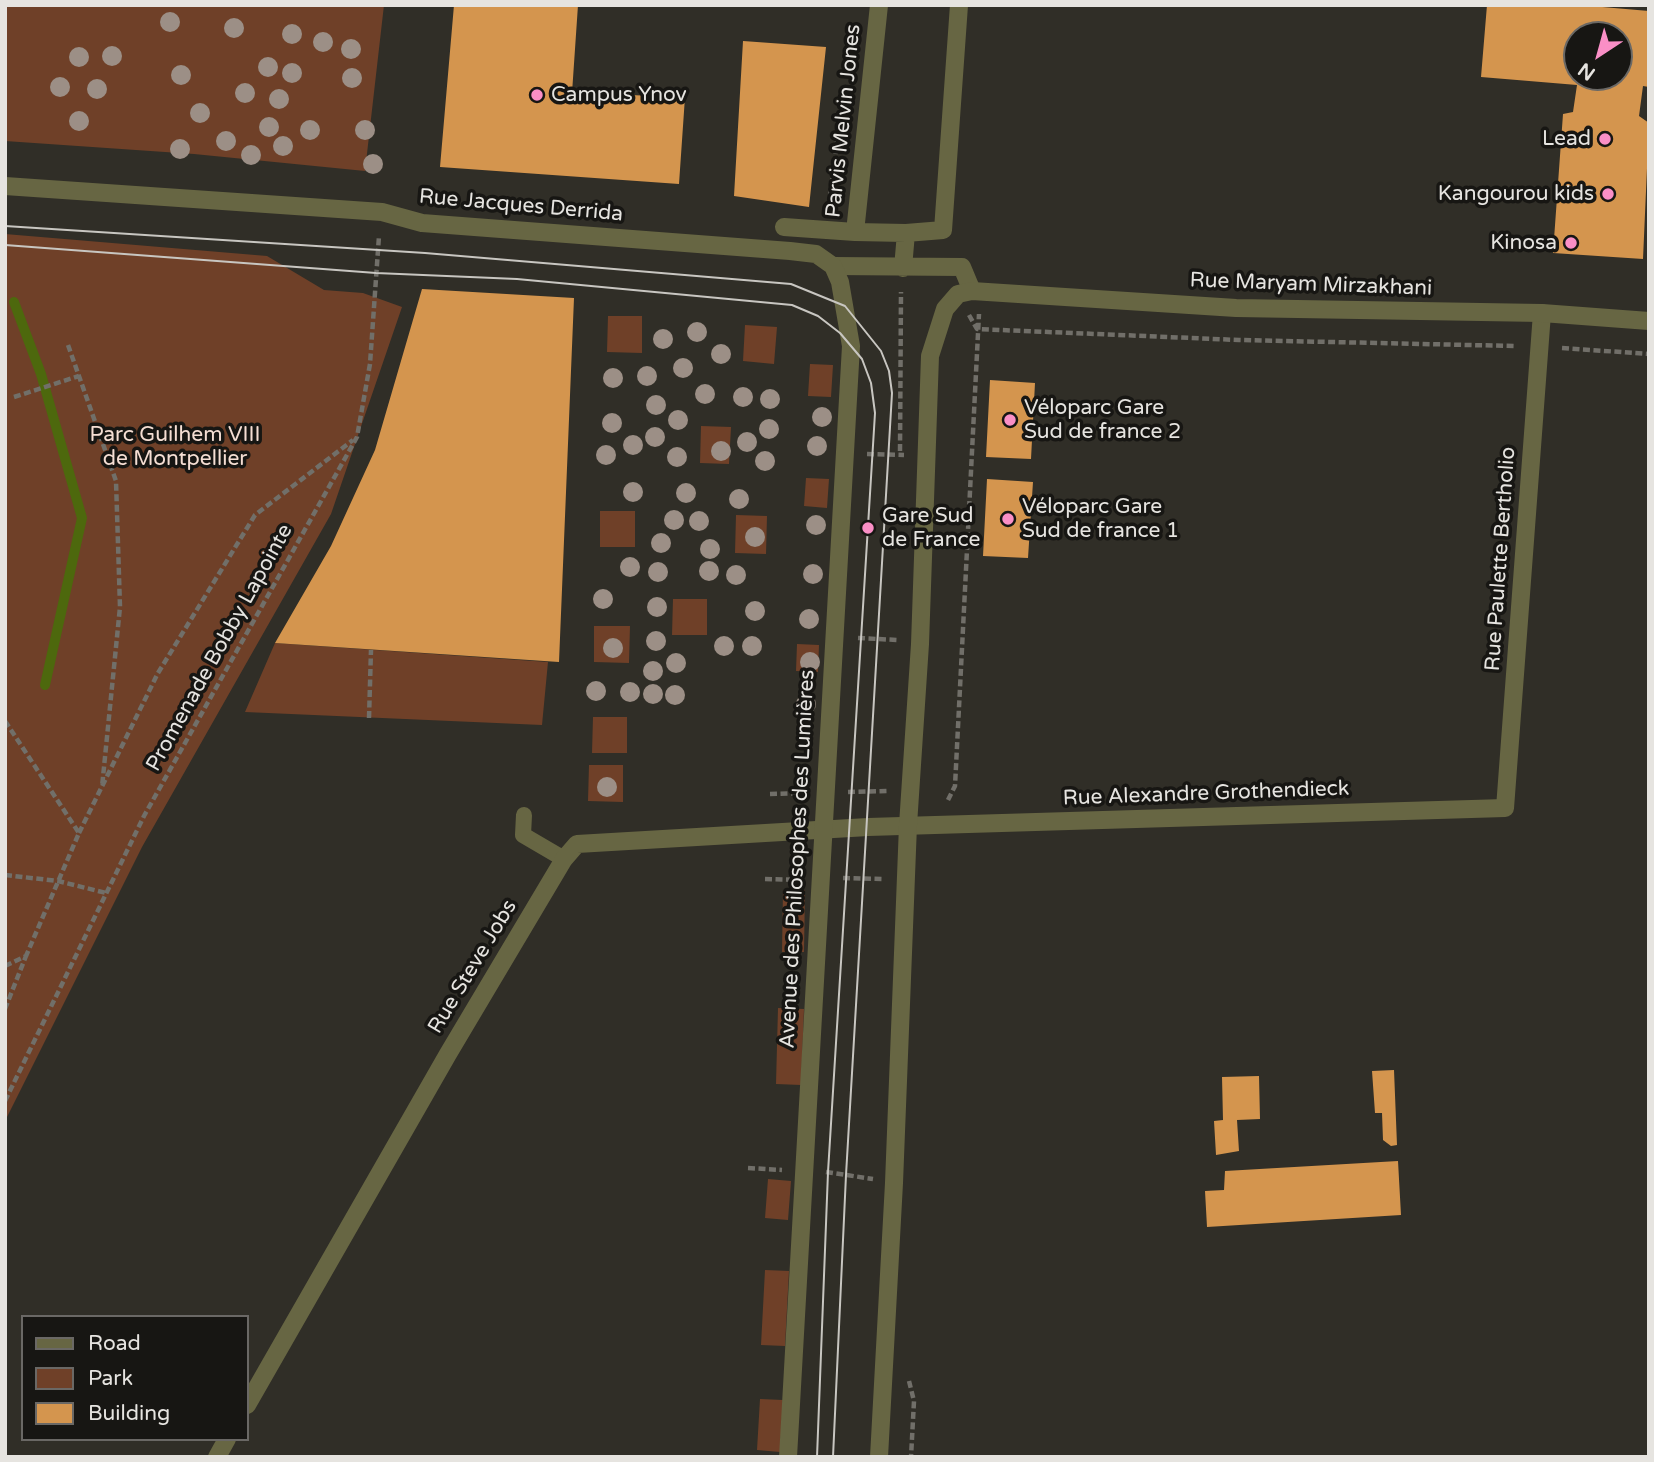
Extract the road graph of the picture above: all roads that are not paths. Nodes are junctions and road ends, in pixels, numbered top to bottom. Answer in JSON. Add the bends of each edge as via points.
{"nodes":[{"id":1,"x":879,"y":5,"type":"edge"},
{"id":2,"x":959,"y":5,"type":"edge"},
{"id":3,"x":5,"y":186,"type":"edge"},
{"id":4,"x":784,"y":227,"type":"dead end"},
{"id":5,"x":855,"y":232,"type":"junction"},
{"id":6,"x":906,"y":233,"type":"junction"},
{"id":7,"x":833,"y":266,"type":"junction"},
{"id":8,"x":903,"y":268,"type":"junction"},
{"id":9,"x":977,"y":292,"type":"junction"},
{"id":10,"x":1542,"y":313,"type":"junction"},
{"id":11,"x":1649,"y":321,"type":"edge"},
{"id":12,"x":1505,"y":808,"type":"joint"},
{"id":13,"x":524,"y":815,"type":"dead end"},
{"id":14,"x":908,"y":825,"type":"junction"},
{"id":15,"x":823,"y":829,"type":"junction"},
{"id":16,"x":564,"y":859,"type":"junction"},
{"id":17,"x":248,"y":1403,"type":"edge"},
{"id":18,"x":226,"y":1441,"type":"edge"},
{"id":19,"x":217,"y":1457,"type":"edge"},
{"id":20,"x":788,"y":1457,"type":"edge"},
{"id":21,"x":879,"y":1457,"type":"edge"}],
"edges":[{"from":1,"to":5,"type":"street","name":"Parvis Melvin Jones"},
{"from":2,"to":6,"type":"street","name":"Parvis Melvin Jones","via":[[943,230]]},
{"from":3,"to":7,"type":"street","name":"Rue Jacques Derrida","via":[[382,212],[422,223],[790,251],[816,254]]},
{"from":4,"to":5,"type":"street"},
{"from":5,"to":6,"type":"street","name":"Parvis Melvin Jones"},
{"from":6,"to":8,"type":"street"},
{"from":7,"to":8,"type":"street","name":"Rue Jacques Derrida"},
{"from":7,"to":15,"type":"street","name":"Avenue des Philosophes des Lumières","via":[[851,346]]},
{"from":8,"to":9,"type":"street","name":"Rue Jacques Derrida","via":[[961,267]]},
{"from":9,"to":10,"type":"street","name":"Rue Maryam Mirzakhani","via":[[1236,308]]},
{"from":9,"to":14,"type":"street","via":[[958,294],[945,309],[930,356],[920,644]]},
{"from":10,"to":11,"type":"street","name":"Rue Maryam Mirzakhani"},
{"from":10,"to":12,"type":"street","name":"Rue Paulette Bertholio"},
{"from":12,"to":14,"type":"street","name":"Rue Alexandre Grothendieck"},
{"from":13,"to":16,"type":"lane","via":[[523,835]]},
{"from":14,"to":15,"type":"street","name":"Rue Steve Jobs"},
{"from":14,"to":21,"type":"street"},
{"from":15,"to":16,"type":"street","name":"Rue Steve Jobs","via":[[592,841],[577,844]]},
{"from":15,"to":20,"type":"street","name":"Avenue des Philosophes des Lumières"},
{"from":16,"to":17,"type":"street","name":"Rue Steve Jobs"},
{"from":18,"to":19,"type":"street"}]}
